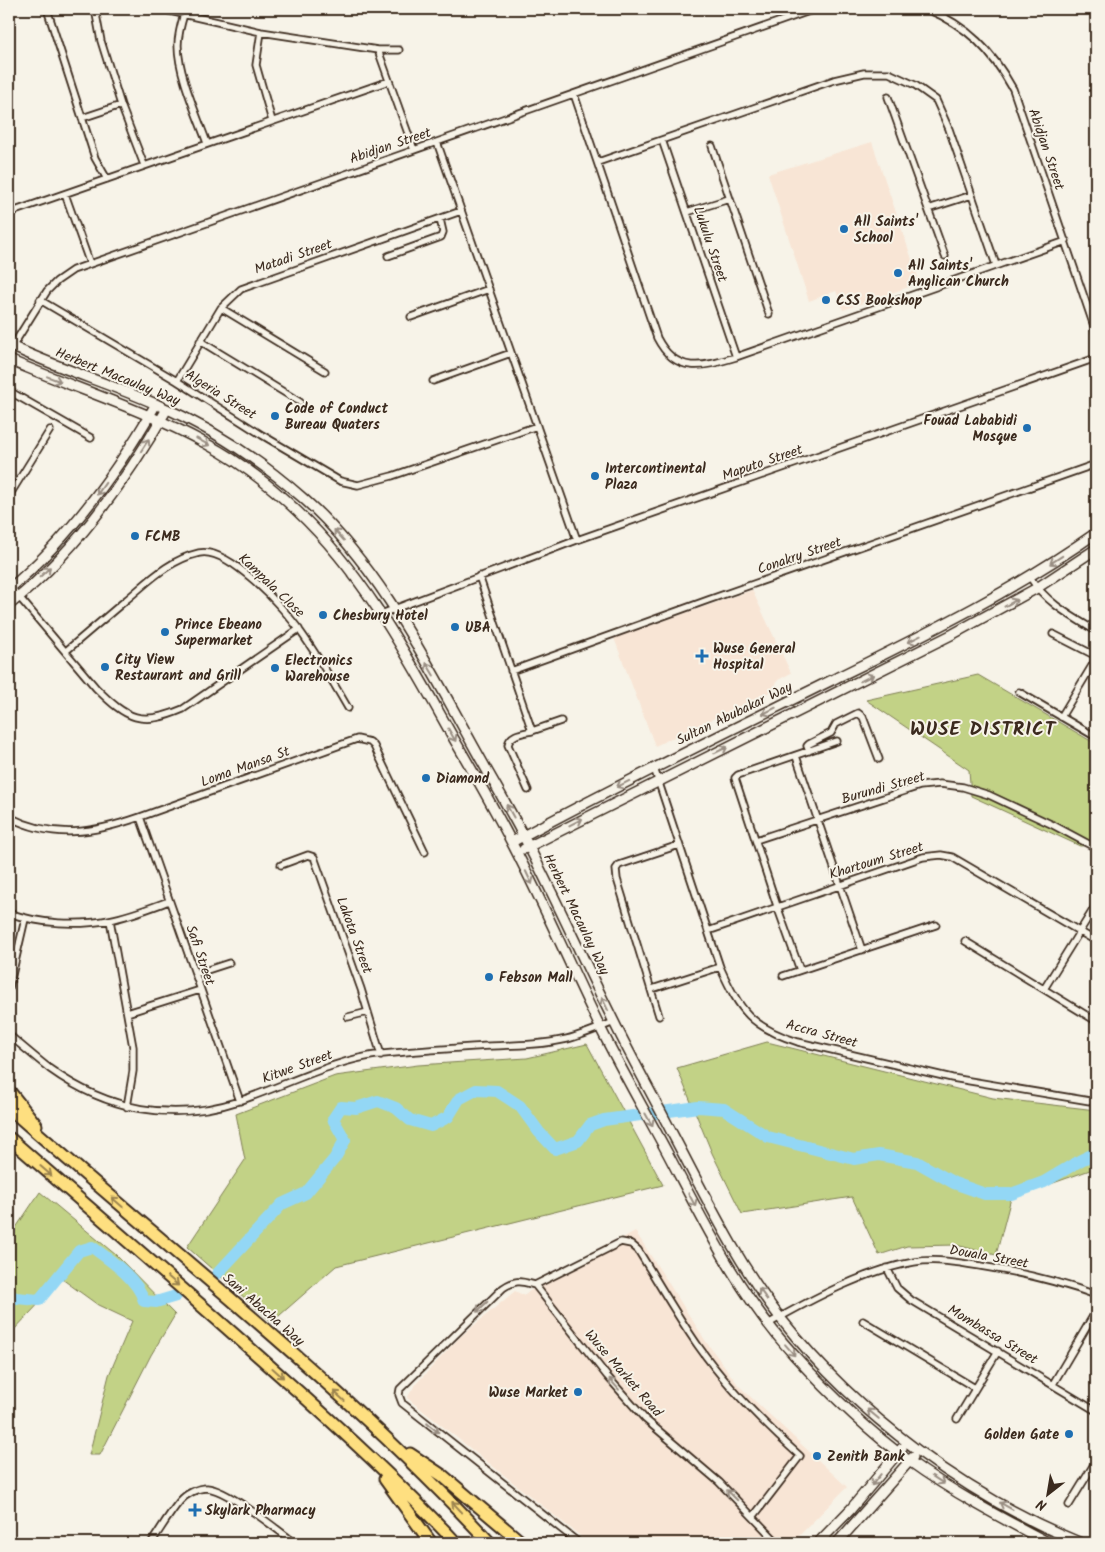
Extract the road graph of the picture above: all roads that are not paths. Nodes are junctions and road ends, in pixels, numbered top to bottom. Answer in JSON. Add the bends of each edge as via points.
{"nodes":[{"id":1,"x":47,"y":9,"type":"edge"},
{"id":2,"x":95,"y":9,"type":"edge"},
{"id":3,"x":161,"y":9,"type":"edge"},
{"id":4,"x":815,"y":9,"type":"edge"},
{"id":5,"x":926,"y":9,"type":"edge"},
{"id":6,"x":184,"y":14,"type":"junction"},
{"id":7,"x":261,"y":32,"type":"junction"},
{"id":8,"x":378,"y":50,"type":"junction"},
{"id":9,"x":399,"y":50,"type":"dead end"},
{"id":10,"x":389,"y":81,"type":"junction"},
{"id":11,"x":574,"y":94,"type":"junction"},
{"id":12,"x":888,"y":97,"type":"dead end"},
{"id":13,"x":121,"y":105,"type":"junction"},
{"id":14,"x":82,"y":118,"type":"junction"},
{"id":15,"x":272,"y":121,"type":"junction"},
{"id":16,"x":662,"y":140,"type":"junction"},
{"id":17,"x":437,"y":142,"type":"junction"},
{"id":18,"x":207,"y":143,"type":"junction"},
{"id":19,"x":712,"y":146,"type":"dead end"},
{"id":20,"x":414,"y":150,"type":"junction"},
{"id":21,"x":598,"y":162,"type":"junction"},
{"id":22,"x":144,"y":165,"type":"junction"},
{"id":23,"x":107,"y":179,"type":"junction"},
{"id":24,"x":65,"y":194,"type":"junction"},
{"id":25,"x":972,"y":195,"type":"junction"},
{"id":26,"x":729,"y":199,"type":"junction"},
{"id":27,"x":928,"y":209,"type":"junction"},
{"id":28,"x":461,"y":211,"type":"junction"},
{"id":29,"x":688,"y":212,"type":"junction"},
{"id":30,"x":9,"y":214,"type":"edge"},
{"id":31,"x":440,"y":219,"type":"junction"},
{"id":32,"x":1066,"y":241,"type":"junction"},
{"id":33,"x":388,"y":256,"type":"dead end"},
{"id":34,"x":945,"y":256,"type":"dead end"},
{"id":35,"x":90,"y":264,"type":"junction"},
{"id":36,"x":996,"y":265,"type":"junction"},
{"id":37,"x":489,"y":289,"type":"junction"},
{"id":38,"x":40,"y":300,"type":"junction"},
{"id":39,"x":221,"y":308,"type":"junction"},
{"id":40,"x":770,"y":314,"type":"dead end"},
{"id":41,"x":411,"y":316,"type":"dead end"},
{"id":42,"x":1096,"y":332,"type":"edge"},
{"id":43,"x":200,"y":341,"type":"junction"},
{"id":44,"x":10,"y":348,"type":"edge"},
{"id":45,"x":511,"y":354,"type":"junction"},
{"id":46,"x":736,"y":357,"type":"junction"},
{"id":47,"x":1096,"y":358,"type":"edge"},
{"id":48,"x":9,"y":360,"type":"edge"},
{"id":49,"x":325,"y":371,"type":"dead end"},
{"id":50,"x":177,"y":381,"type":"junction"},
{"id":51,"x":433,"y":381,"type":"dead end"},
{"id":52,"x":9,"y":391,"type":"edge"},
{"id":53,"x":300,"y":402,"type":"dead end"},
{"id":54,"x":156,"y":404,"type":"junction"},
{"id":55,"x":167,"y":409,"type":"junction"},
{"id":56,"x":149,"y":416,"type":"junction"},
{"id":57,"x":160,"y":421,"type":"junction"},
{"id":58,"x":537,"y":426,"type":"junction"},
{"id":59,"x":50,"y":430,"type":"dead end"},
{"id":60,"x":91,"y":438,"type":"dead end"},
{"id":61,"x":1096,"y":464,"type":"edge"},
{"id":62,"x":9,"y":496,"type":"edge"},
{"id":63,"x":1096,"y":533,"type":"edge"},
{"id":64,"x":578,"y":540,"type":"junction"},
{"id":65,"x":1096,"y":549,"type":"edge"},
{"id":66,"x":479,"y":576,"type":"junction"},
{"id":67,"x":1030,"y":577,"type":"junction"},
{"id":68,"x":10,"y":587,"type":"edge"},
{"id":69,"x":1037,"y":588,"type":"junction"},
{"id":70,"x":20,"y":596,"type":"junction"},
{"id":71,"x":9,"y":605,"type":"edge"},
{"id":72,"x":394,"y":608,"type":"junction"},
{"id":73,"x":381,"y":614,"type":"junction"},
{"id":74,"x":299,"y":629,"type":"junction"},
{"id":75,"x":1096,"y":631,"type":"edge"},
{"id":76,"x":1053,"y":634,"type":"dead end"},
{"id":77,"x":66,"y":652,"type":"junction"},
{"id":78,"x":1096,"y":658,"type":"edge"},
{"id":79,"x":511,"y":670,"type":"junction"},
{"id":80,"x":1019,"y":692,"type":"dead end"},
{"id":81,"x":348,"y":708,"type":"dead end"},
{"id":82,"x":1061,"y":717,"type":"junction"},
{"id":83,"x":561,"y":721,"type":"dead end"},
{"id":84,"x":532,"y":731,"type":"junction"},
{"id":85,"x":1096,"y":737,"type":"edge"},
{"id":86,"x":837,"y":741,"type":"dead end"},
{"id":87,"x":810,"y":751,"type":"junction"},
{"id":88,"x":796,"y":756,"type":"junction"},
{"id":89,"x":879,"y":759,"type":"dead end"},
{"id":90,"x":654,"y":768,"type":"junction"},
{"id":91,"x":658,"y":781,"type":"junction"},
{"id":92,"x":528,"y":790,"type":"dead end"},
{"id":93,"x":9,"y":817,"type":"edge"},
{"id":94,"x":140,"y":817,"type":"junction"},
{"id":95,"x":818,"y":820,"type":"junction"},
{"id":96,"x":524,"y":836,"type":"junction"},
{"id":97,"x":756,"y":840,"type":"junction"},
{"id":98,"x":1096,"y":841,"type":"edge"},
{"id":99,"x":512,"y":842,"type":"junction"},
{"id":100,"x":1088,"y":843,"type":"junction"},
{"id":101,"x":679,"y":845,"type":"junction"},
{"id":102,"x":529,"y":846,"type":"junction"},
{"id":103,"x":1096,"y":848,"type":"edge"},
{"id":104,"x":424,"y":852,"type":"dead end"},
{"id":105,"x":517,"y":852,"type":"junction"},
{"id":106,"x":281,"y":864,"type":"dead end"},
{"id":107,"x":840,"y":884,"type":"junction"},
{"id":108,"x":169,"y":901,"type":"junction"},
{"id":109,"x":1096,"y":905,"type":"edge"},
{"id":110,"x":777,"y":906,"type":"junction"},
{"id":111,"x":9,"y":913,"type":"edge"},
{"id":112,"x":25,"y":919,"type":"junction"},
{"id":113,"x":110,"y":920,"type":"junction"},
{"id":114,"x":936,"y":925,"type":"dead end"},
{"id":115,"x":708,"y":931,"type":"junction"},
{"id":116,"x":1080,"y":931,"type":"junction"},
{"id":117,"x":965,"y":941,"type":"dead end"},
{"id":118,"x":1096,"y":941,"type":"edge"},
{"id":119,"x":862,"y":950,"type":"junction"},
{"id":120,"x":229,"y":963,"type":"dead end"},
{"id":121,"x":720,"y":967,"type":"junction"},
{"id":122,"x":800,"y":970,"type":"junction"},
{"id":123,"x":195,"y":974,"type":"junction"},
{"id":124,"x":783,"y":976,"type":"dead end"},
{"id":125,"x":9,"y":988,"type":"edge"},
{"id":126,"x":652,"y":989,"type":"junction"},
{"id":127,"x":1044,"y":989,"type":"junction"},
{"id":128,"x":200,"y":990,"type":"junction"},
{"id":129,"x":368,"y":1012,"type":"junction"},
{"id":130,"x":128,"y":1013,"type":"junction"},
{"id":131,"x":660,"y":1016,"type":"dead end"},
{"id":132,"x":348,"y":1017,"type":"dead end"},
{"id":133,"x":1096,"y":1021,"type":"edge"},
{"id":134,"x":614,"y":1022,"type":"junction"},
{"id":135,"x":600,"y":1028,"type":"junction"},
{"id":136,"x":9,"y":1035,"type":"edge"},
{"id":137,"x":381,"y":1054,"type":"junction"},
{"id":138,"x":9,"y":1091,"type":"edge"},
{"id":139,"x":240,"y":1101,"type":"junction"},
{"id":140,"x":1096,"y":1102,"type":"edge"},
{"id":141,"x":127,"y":1107,"type":"junction"},
{"id":142,"x":9,"y":1108,"type":"edge"},
{"id":143,"x":9,"y":1139,"type":"edge"},
{"id":144,"x":58,"y":1151,"type":"junction"},
{"id":145,"x":887,"y":1268,"type":"junction"},
{"id":146,"x":535,"y":1285,"type":"junction"},
{"id":147,"x":1096,"y":1295,"type":"edge"},
{"id":148,"x":1096,"y":1311,"type":"edge"},
{"id":149,"x":780,"y":1317,"type":"junction"},
{"id":150,"x":863,"y":1321,"type":"dead end"},
{"id":151,"x":768,"y":1324,"type":"junction"},
{"id":152,"x":998,"y":1351,"type":"junction"},
{"id":153,"x":1053,"y":1384,"type":"junction"},
{"id":154,"x":975,"y":1388,"type":"junction"},
{"id":155,"x":1096,"y":1411,"type":"edge"},
{"id":156,"x":957,"y":1418,"type":"dead end"},
{"id":157,"x":391,"y":1442,"type":"junction"},
{"id":158,"x":907,"y":1442,"type":"junction"},
{"id":159,"x":359,"y":1446,"type":"junction"},
{"id":160,"x":918,"y":1451,"type":"junction"},
{"id":161,"x":898,"y":1452,"type":"junction"},
{"id":162,"x":909,"y":1461,"type":"junction"},
{"id":163,"x":1096,"y":1461,"type":"edge"},
{"id":164,"x":1069,"y":1505,"type":"dead end"},
{"id":165,"x":753,"y":1517,"type":"junction"},
{"id":166,"x":151,"y":1543,"type":"edge"},
{"id":167,"x":295,"y":1543,"type":"edge"},
{"id":168,"x":431,"y":1543,"type":"edge"},
{"id":169,"x":456,"y":1543,"type":"edge"},
{"id":170,"x":490,"y":1543,"type":"edge"},
{"id":171,"x":522,"y":1543,"type":"edge"},
{"id":172,"x":579,"y":1543,"type":"edge"},
{"id":173,"x":778,"y":1543,"type":"edge"},
{"id":174,"x":818,"y":1543,"type":"edge"},
{"id":175,"x":836,"y":1543,"type":"edge"},
{"id":176,"x":1049,"y":1543,"type":"edge"},
{"id":177,"x":1081,"y":1543,"type":"edge"}],
"edges":[{"from":1,"to":14,"type":"street"},
{"from":2,"to":13,"type":"street","via":[[101,41]]},
{"from":3,"to":6,"type":"street"},
{"from":4,"to":11,"type":"street","name":"Abidjan Street"},
{"from":5,"to":32,"type":"street","name":"Abidjan Street","via":[[945,16],[968,32],[1002,68],[1013,89]]},
{"from":6,"to":7,"type":"street"},
{"from":6,"to":18,"type":"street","via":[[178,35],[178,57]]},
{"from":7,"to":8,"type":"street"},
{"from":7,"to":15,"type":"street","via":[[256,65]]},
{"from":8,"to":9,"type":"street"},
{"from":8,"to":10,"type":"street"},
{"from":10,"to":15,"type":"street"},
{"from":10,"to":20,"type":"street"},
{"from":11,"to":17,"type":"street","name":"Abidjan Street"},
{"from":11,"to":21,"type":"street"},
{"from":12,"to":27,"type":"street"},
{"from":13,"to":14,"type":"street"},
{"from":13,"to":22,"type":"street"},
{"from":14,"to":23,"type":"street","via":[[95,158]]},
{"from":15,"to":18,"type":"street"},
{"from":16,"to":21,"type":"street"},
{"from":16,"to":25,"type":"street","via":[[834,80],[864,73],[889,73],[915,85],[936,100]]},
{"from":16,"to":29,"type":"street","name":"Lukulu Street"},
{"from":17,"to":20,"type":"street","name":"Abidjan Street"},
{"from":17,"to":28,"type":"street"},
{"from":18,"to":22,"type":"street"},
{"from":19,"to":26,"type":"street"},
{"from":20,"to":35,"type":"street","name":"Abidjan Street"},
{"from":21,"to":46,"type":"street","via":[[663,348],[678,361],[693,367]]},
{"from":22,"to":23,"type":"street"},
{"from":23,"to":24,"type":"street"},
{"from":24,"to":30,"type":"street"},
{"from":24,"to":35,"type":"street"},
{"from":25,"to":27,"type":"street"},
{"from":25,"to":36,"type":"street"},
{"from":26,"to":29,"type":"street"},
{"from":26,"to":40,"type":"street"},
{"from":27,"to":34,"type":"street"},
{"from":28,"to":31,"type":"street","name":"Matadi Street"},
{"from":28,"to":37,"type":"street"},
{"from":29,"to":46,"type":"street","name":"Lukulu Street"},
{"from":31,"to":33,"type":"street","via":[[441,236]]},
{"from":31,"to":39,"type":"street","name":"Matadi Street","via":[[250,285],[232,295]]},
{"from":32,"to":36,"type":"street"},
{"from":32,"to":42,"type":"street","name":"Abidjan Street"},
{"from":35,"to":38,"type":"street","name":"Abidjan Street","via":[[56,281]]},
{"from":36,"to":46,"type":"street"},
{"from":37,"to":41,"type":"street"},
{"from":37,"to":45,"type":"street"},
{"from":38,"to":44,"type":"street","name":"Abidjan Street"},
{"from":38,"to":50,"type":"street","name":"Algeria Street"},
{"from":39,"to":43,"type":"street","name":"Matadi Street"},
{"from":39,"to":49,"type":"street"},
{"from":43,"to":50,"type":"street","name":"Matadi Street"},
{"from":43,"to":53,"type":"street"},
{"from":44,"to":54,"type":"main road","name":"Herbert Macaulay Way"},
{"from":45,"to":51,"type":"street"},
{"from":45,"to":58,"type":"street"},
{"from":47,"to":64,"type":"street","name":"Maputo Street"},
{"from":48,"to":56,"type":"main road","name":"Herbert Macaulay Way","one_way":true},
{"from":50,"to":58,"type":"street","name":"Algeria Street","via":[[340,481],[358,484],[392,476]]},
{"from":52,"to":60,"type":"street"},
{"from":54,"to":55,"type":"main road","name":"Herbert Macaulay Way"},
{"from":54,"to":56,"type":"main road"},
{"from":55,"to":57,"type":"main road"},
{"from":72,"to":55,"type":"main road","name":"Herbert Macaulay Way","one_way":true,"via":[[341,536],[306,501],[251,456]]},
{"from":56,"to":57,"type":"main road","name":"Herbert Macaulay Way"},
{"from":56,"to":68,"type":"main road","one_way":true,"via":[[88,508]]},
{"from":70,"to":57,"type":"main road","one_way":true,"via":[[98,514]]},
{"from":57,"to":73,"type":"main road","name":"Herbert Macaulay Way","one_way":true,"via":[[210,446],[244,468],[296,510],[331,545]]},
{"from":58,"to":64,"type":"street"},
{"from":59,"to":62,"type":"street"},
{"from":61,"to":79,"type":"street","name":"Conakry Street"},
{"from":63,"to":67,"type":"main road","name":"Sultan Abubakar Way","one_way":true},
{"from":64,"to":66,"type":"street","name":"Maputo Street"},
{"from":65,"to":69,"type":"main road","name":"Sultan Abubakar Way"},
{"from":66,"to":72,"type":"street","name":"Maputo Street"},
{"from":66,"to":79,"type":"street"},
{"from":67,"to":69,"type":"street"},
{"from":67,"to":90,"type":"main road","name":"Sultan Abubakar Way","one_way":true,"via":[[920,636]]},
{"from":68,"to":70,"type":"street"},
{"from":69,"to":75,"type":"street","via":[[1056,605]]},
{"from":91,"to":69,"type":"main road","name":"Sultan Abubakar Way","one_way":true,"via":[[897,663]]},
{"from":70,"to":71,"type":"main road"},
{"from":70,"to":77,"type":"street"},
{"from":72,"to":73,"type":"street","name":"Maputo Street"},
{"from":96,"to":72,"type":"main road","name":"Herbert Macaulay Way","one_way":true},
{"from":73,"to":99,"type":"main road","name":"Herbert Macaulay Way","one_way":true},
{"from":74,"to":77,"type":"street","name":"Kampala Close","via":[[183,709],[147,720],[129,716],[111,704]]},
{"from":74,"to":77,"type":"street","name":"Kampala Close","via":[[246,573],[227,558],[207,552],[162,569]]},
{"from":74,"to":81,"type":"street"},
{"from":76,"to":78,"type":"street"},
{"from":78,"to":82,"type":"street"},
{"from":79,"to":84,"type":"street"},
{"from":80,"to":82,"type":"street"},
{"from":82,"to":85,"type":"street"},
{"from":83,"to":84,"type":"street"},
{"from":84,"to":92,"type":"street","via":[[510,738],[508,745]]},
{"from":86,"to":87,"type":"street"},
{"from":87,"to":88,"type":"street"},
{"from":87,"to":89,"type":"street","via":[[808,744],[858,713],[864,717]]},
{"from":88,"to":95,"type":"street"},
{"from":88,"to":97,"type":"street","via":[[735,778]]},
{"from":90,"to":91,"type":"street","name":"Accra Street"},
{"from":90,"to":96,"type":"main road","name":"Sultan Abubakar Way","one_way":true},
{"from":91,"to":101,"type":"street","name":"Accra Street"},
{"from":102,"to":91,"type":"main road","name":"Sultan Abubakar Way","one_way":true},
{"from":93,"to":94,"type":"street","name":"Loma Mansa St","via":[[41,830],[67,832],[92,831]]},
{"from":94,"to":104,"type":"street","name":"Loma Mansa St","via":[[357,739],[374,746]]},
{"from":94,"to":108,"type":"street","name":"Safi Street"},
{"from":95,"to":97,"type":"street","name":"Burundi Street"},
{"from":95,"to":100,"type":"street","name":"Burundi Street","via":[[920,786],[940,784],[989,795]]},
{"from":95,"to":107,"type":"street"},
{"from":96,"to":99,"type":"main road","name":"Sultan Abubakar Way"},
{"from":96,"to":102,"type":"main road","name":"Herbert Macaulay Way"},
{"from":97,"to":110,"type":"street"},
{"from":98,"to":100,"type":"street"},
{"from":99,"to":105,"type":"main road","name":"Herbert Macaulay Way"},
{"from":100,"to":103,"type":"street","name":"Burundi Street"},
{"from":101,"to":115,"type":"street","name":"Accra Street"},
{"from":101,"to":126,"type":"street","via":[[619,865],[616,869]]},
{"from":102,"to":105,"type":"main road","name":"Sultan Abubakar Way"},
{"from":134,"to":102,"type":"main road","name":"Herbert Macaulay Way","one_way":true},
{"from":105,"to":135,"type":"main road","name":"Herbert Macaulay Way","one_way":true},
{"from":106,"to":129,"type":"street","name":"Lakota Street","via":[[308,855],[314,857]]},
{"from":107,"to":110,"type":"street","name":"Khartoum Street"},
{"from":107,"to":116,"type":"street","name":"Khartoum Street","via":[[922,857],[952,857]]},
{"from":107,"to":119,"type":"street"},
{"from":108,"to":113,"type":"street"},
{"from":108,"to":123,"type":"street","name":"Safi Street"},
{"from":109,"to":116,"type":"street"},
{"from":110,"to":115,"type":"street","name":"Khartoum Street"},
{"from":110,"to":122,"type":"street"},
{"from":111,"to":112,"type":"street"},
{"from":112,"to":113,"type":"street","via":[[69,923]]},
{"from":112,"to":125,"type":"street"},
{"from":113,"to":130,"type":"street"},
{"from":114,"to":119,"type":"street"},
{"from":115,"to":121,"type":"street","name":"Accra Street"},
{"from":116,"to":118,"type":"street","name":"Khartoum Street"},
{"from":116,"to":127,"type":"street"},
{"from":117,"to":127,"type":"street"},
{"from":119,"to":122,"type":"street"},
{"from":120,"to":123,"type":"street"},
{"from":121,"to":126,"type":"street"},
{"from":121,"to":140,"type":"street","name":"Accra Street","via":[[744,1012],[780,1036],[952,1078]]},
{"from":122,"to":124,"type":"street"},
{"from":123,"to":128,"type":"street","name":"Safi Street"},
{"from":126,"to":131,"type":"street"},
{"from":127,"to":133,"type":"street"},
{"from":128,"to":130,"type":"street"},
{"from":128,"to":139,"type":"street","name":"Safi Street"},
{"from":129,"to":132,"type":"street"},
{"from":129,"to":137,"type":"street","name":"Lakota Street"},
{"from":130,"to":141,"type":"street","via":[[133,1070]]},
{"from":134,"to":135,"type":"street","name":"Kitwe Street"},
{"from":149,"to":134,"type":"main road","name":"Herbert Macaulay Way","one_way":true,"via":[[734,1249]]},
{"from":135,"to":137,"type":"street","name":"Kitwe Street","via":[[567,1039],[520,1045]]},
{"from":135,"to":151,"type":"main road","name":"Herbert Macaulay Way","one_way":true,"via":[[735,1278]]},
{"from":136,"to":141,"type":"street","name":"Kitwe Street","via":[[74,1085]]},
{"from":137,"to":139,"type":"street","name":"Kitwe Street","via":[[339,1064]]},
{"from":138,"to":144,"type":"highway"},
{"from":139,"to":141,"type":"street","name":"Kitwe Street","via":[[177,1112]]},
{"from":142,"to":144,"type":"highway","name":"Sani Abacha Way"},
{"from":143,"to":159,"type":"highway","one_way":true,"via":[[242,1340]]},
{"from":157,"to":144,"type":"highway","name":"Sani Abacha Way","one_way":true},
{"from":145,"to":147,"type":"street","name":"Douala Street","via":[[915,1262],[953,1261],[1073,1286]]},
{"from":145,"to":149,"type":"street","name":"Douala Street"},
{"from":145,"to":152,"type":"street","name":"Mombassa Street","via":[[897,1288],[912,1300]]},
{"from":165,"to":146,"type":"street","name":"Wuse Market Road","one_way":true,"via":[[645,1419]]},
{"from":146,"to":165,"type":"street","via":[[621,1242],[638,1250],[699,1347],[761,1420],[800,1456]]},
{"from":146,"to":172,"type":"street","one_way":true,"via":[[513,1281],[500,1290],[432,1356],[398,1395],[402,1403]]},
{"from":148,"to":153,"type":"street"},
{"from":149,"to":151,"type":"street","name":"Douala Street"},
{"from":158,"to":149,"type":"main road","name":"Herbert Macaulay Way","one_way":true,"via":[[834,1378]]},
{"from":150,"to":154,"type":"street"},
{"from":151,"to":161,"type":"main road","name":"Herbert Macaulay Way","one_way":true,"via":[[826,1388]]},
{"from":152,"to":153,"type":"street","name":"Mombassa Street"},
{"from":152,"to":154,"type":"street"},
{"from":153,"to":155,"type":"street","name":"Mombassa Street"},
{"from":154,"to":156,"type":"street"},
{"from":170,"to":157,"type":"highway","name":"Sani Abacha Way","one_way":true},
{"from":157,"to":171,"type":"highway","via":[[443,1476]]},
{"from":158,"to":160,"type":"main road","name":"Herbert Macaulay Way"},
{"from":158,"to":161,"type":"main road"},
{"from":159,"to":168,"type":"highway"},
{"from":159,"to":169,"type":"highway"},
{"from":160,"to":162,"type":"main road"},
{"from":177,"to":160,"type":"main road","name":"Herbert Macaulay Way","one_way":true,"via":[[1003,1504]]},
{"from":161,"to":162,"type":"main road","name":"Herbert Macaulay Way"},
{"from":161,"to":174,"type":"main road","one_way":true},
{"from":162,"to":175,"type":"main road"},
{"from":162,"to":176,"type":"main road","name":"Herbert Macaulay Way","one_way":true,"via":[[997,1516]]},
{"from":163,"to":164,"type":"street"},
{"from":165,"to":173,"type":"street","name":"Wuse Market Road"},
{"from":166,"to":167,"type":"street","via":[[180,1500],[192,1492],[208,1488],[225,1494]]}]}
